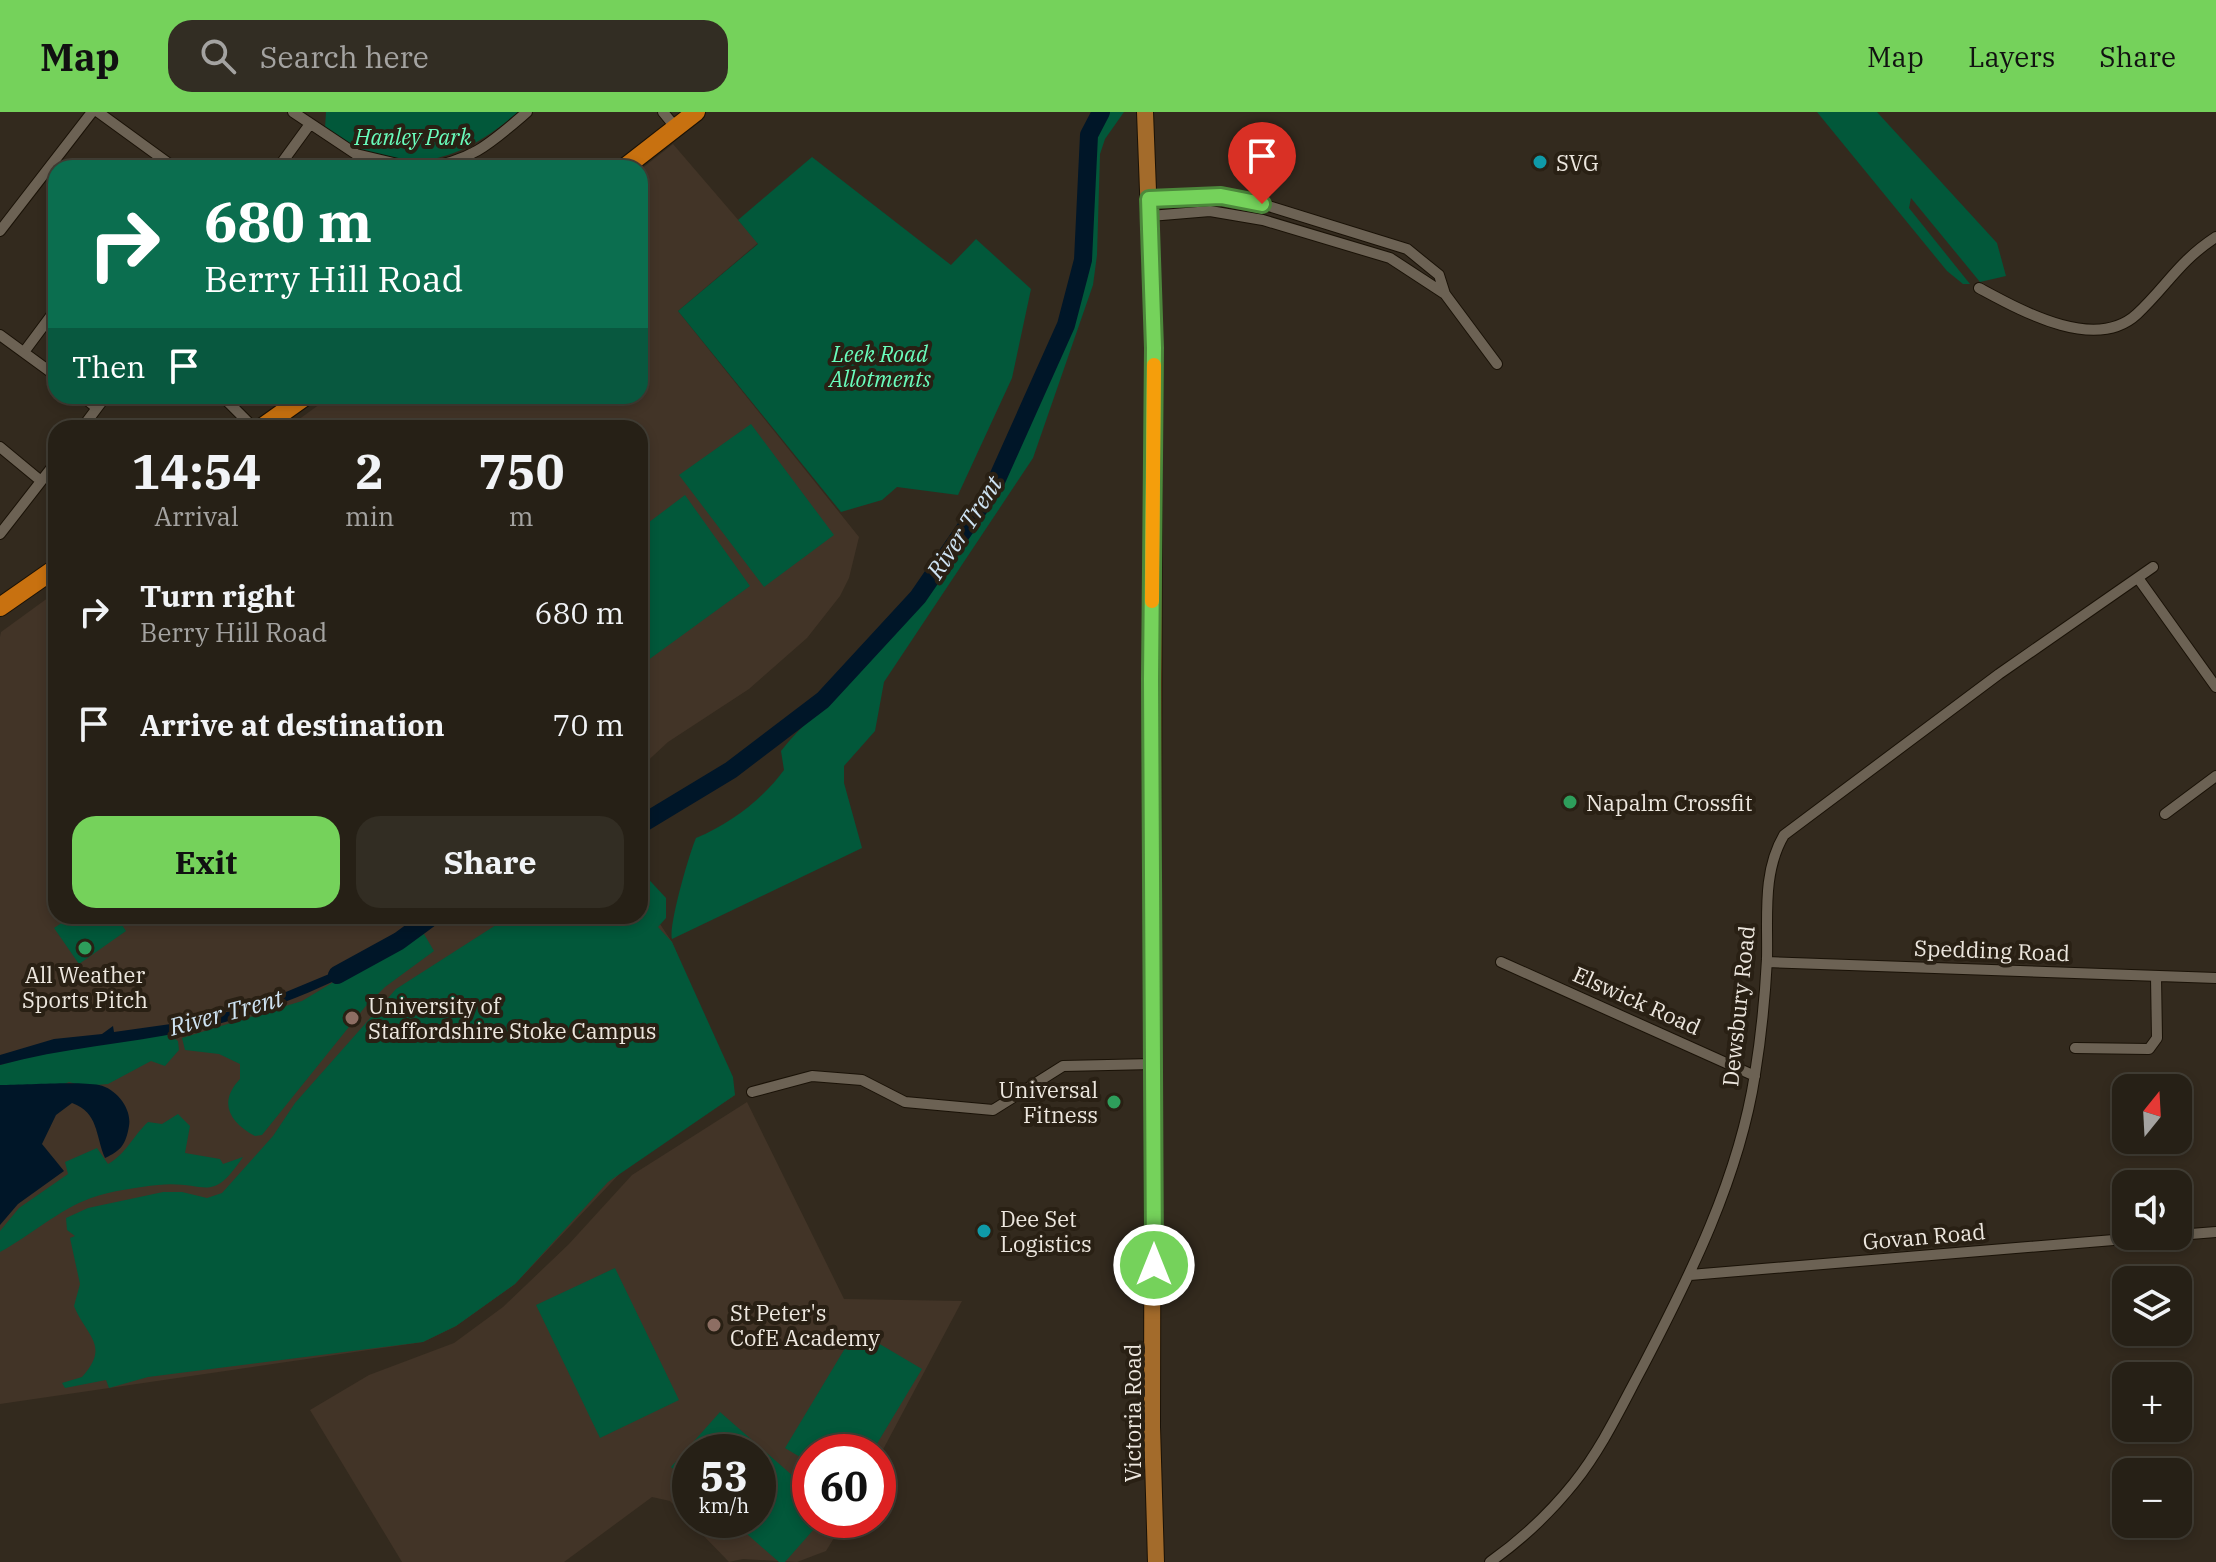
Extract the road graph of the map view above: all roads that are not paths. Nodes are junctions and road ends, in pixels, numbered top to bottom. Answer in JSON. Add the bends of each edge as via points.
{"nodes":[{"id":1,"x":95,"y":112,"type":"edge"},
{"id":2,"x":293,"y":112,"type":"edge"},
{"id":3,"x":527,"y":112,"type":"edge"},
{"id":4,"x":663,"y":112,"type":"edge"},
{"id":5,"x":696,"y":112,"type":"edge"},
{"id":6,"x":1145,"y":112,"type":"edge"},
{"id":7,"x":310,"y":124,"type":"junction"},
{"id":8,"x":676,"y":128,"type":"junction"},
{"id":9,"x":57,"y":160,"type":"edge"},
{"id":10,"x":159,"y":160,"type":"edge"},
{"id":11,"x":284,"y":160,"type":"edge"},
{"id":12,"x":381,"y":160,"type":"edge"},
{"id":13,"x":457,"y":160,"type":"edge"},
{"id":14,"x":634,"y":160,"type":"edge"},
{"id":15,"x":48,"y":171,"type":"edge"},
{"id":16,"x":1149,"y":199,"type":"junction"},
{"id":17,"x":1150,"y":216,"type":"junction"},
{"id":18,"x":0,"y":231,"type":"edge"},
{"id":19,"x":2216,"y":237,"type":"edge"},
{"id":20,"x":1979,"y":288,"type":"dead end"},
{"id":21,"x":1445,"y":294,"type":"junction"},
{"id":22,"x":48,"y":320,"type":"edge"},
{"id":23,"x":0,"y":335,"type":"edge"},
{"id":24,"x":24,"y":352,"type":"junction"},
{"id":25,"x":1497,"y":364,"type":"dead end"},
{"id":26,"x":48,"y":370,"type":"edge"},
{"id":27,"x":92,"y":404,"type":"edge"},
{"id":28,"x":100,"y":404,"type":"edge"},
{"id":29,"x":230,"y":404,"type":"edge"},
{"id":30,"x":295,"y":404,"type":"edge"},
{"id":31,"x":97,"y":408,"type":"junction"},
{"id":32,"x":88,"y":420,"type":"edge"},
{"id":33,"x":246,"y":420,"type":"edge"},
{"id":34,"x":272,"y":420,"type":"edge"},
{"id":35,"x":0,"y":447,"type":"edge"},
{"id":36,"x":48,"y":472,"type":"edge"},
{"id":37,"x":41,"y":481,"type":"junction"},
{"id":38,"x":0,"y":534,"type":"edge"},
{"id":39,"x":2153,"y":567,"type":"dead end"},
{"id":40,"x":48,"y":574,"type":"edge"},
{"id":41,"x":2138,"y":578,"type":"junction"},
{"id":42,"x":0,"y":607,"type":"edge"},
{"id":43,"x":2216,"y":687,"type":"edge"},
{"id":44,"x":2216,"y":776,"type":"edge"},
{"id":45,"x":2165,"y":814,"type":"dead end"},
{"id":46,"x":1501,"y":962,"type":"dead end"},
{"id":47,"x":1767,"y":962,"type":"junction"},
{"id":48,"x":2156,"y":977,"type":"junction"},
{"id":49,"x":2216,"y":978,"type":"edge"},
{"id":50,"x":2075,"y":1048,"type":"dead end"},
{"id":51,"x":1153,"y":1064,"type":"junction"},
{"id":52,"x":1755,"y":1076,"type":"junction"},
{"id":53,"x":752,"y":1092,"type":"dead end"},
{"id":54,"x":2216,"y":1232,"type":"edge"},
{"id":55,"x":2192,"y":1234,"type":"edge"},
{"id":56,"x":2112,"y":1240,"type":"edge"},
{"id":57,"x":1690,"y":1275,"type":"junction"},
{"id":58,"x":1156,"y":1562,"type":"edge"},
{"id":59,"x":1490,"y":1562,"type":"edge"}],
"edges":[{"from":1,"to":9,"type":"street"},
{"from":1,"to":10,"type":"street"},
{"from":2,"to":7,"type":"street"},
{"from":3,"to":13,"type":"street","via":[[497,140]]},
{"from":4,"to":8,"type":"street"},
{"from":5,"to":8,"type":"highway"},
{"from":6,"to":16,"type":"main road","name":"Victoria Road"},
{"from":7,"to":11,"type":"street"},
{"from":7,"to":12,"type":"street","via":[[356,154]]},
{"from":8,"to":14,"type":"highway"},
{"from":15,"to":18,"type":"street"},
{"from":16,"to":17,"type":"main road","name":"Victoria Road"},
{"from":16,"to":21,"type":"street","via":[[1235,199],[1396,244],[1432,267]]},
{"from":17,"to":21,"type":"street","via":[[1210,211],[1263,220],[1390,258]]},
{"from":17,"to":51,"type":"main road","name":"Victoria Road"},
{"from":19,"to":20,"type":"street","via":[[2188,255],[2137,314],[2106,330],[2041,322]]},
{"from":21,"to":25,"type":"street"},
{"from":22,"to":24,"type":"street"},
{"from":23,"to":24,"type":"street"},
{"from":24,"to":26,"type":"street"},
{"from":27,"to":31,"type":"street"},
{"from":28,"to":31,"type":"street"},
{"from":29,"to":33,"type":"street"},
{"from":30,"to":34,"type":"highway"},
{"from":31,"to":32,"type":"street"},
{"from":35,"to":37,"type":"street"},
{"from":36,"to":37,"type":"street"},
{"from":37,"to":38,"type":"street"},
{"from":39,"to":41,"type":"street","name":"Dewsbury Road"},
{"from":40,"to":42,"type":"highway"},
{"from":41,"to":43,"type":"street"},
{"from":41,"to":47,"type":"street","name":"Dewsbury Road","via":[[1784,835],[1769,875]]},
{"from":44,"to":45,"type":"street"},
{"from":46,"to":52,"type":"street","name":"Elswick Road"},
{"from":47,"to":48,"type":"street","name":"Spedding Road"},
{"from":47,"to":52,"type":"street","name":"Dewsbury Road"},
{"from":48,"to":49,"type":"street","name":"Spedding Road"},
{"from":48,"to":50,"type":"street","via":[[2157,1038],[2149,1049]]},
{"from":51,"to":53,"type":"street","via":[[1063,1066],[993,1110],[905,1102],[862,1080],[812,1076]]},
{"from":51,"to":58,"type":"main road","name":"Victoria Road"},
{"from":52,"to":57,"type":"street","name":"Dewsbury Road","via":[[1738,1144]]},
{"from":54,"to":55,"type":"street"},
{"from":56,"to":57,"type":"street","name":"Govan Road"},
{"from":57,"to":59,"type":"street","name":"Dewsbury Road","via":[[1609,1430],[1575,1482]]}]}
